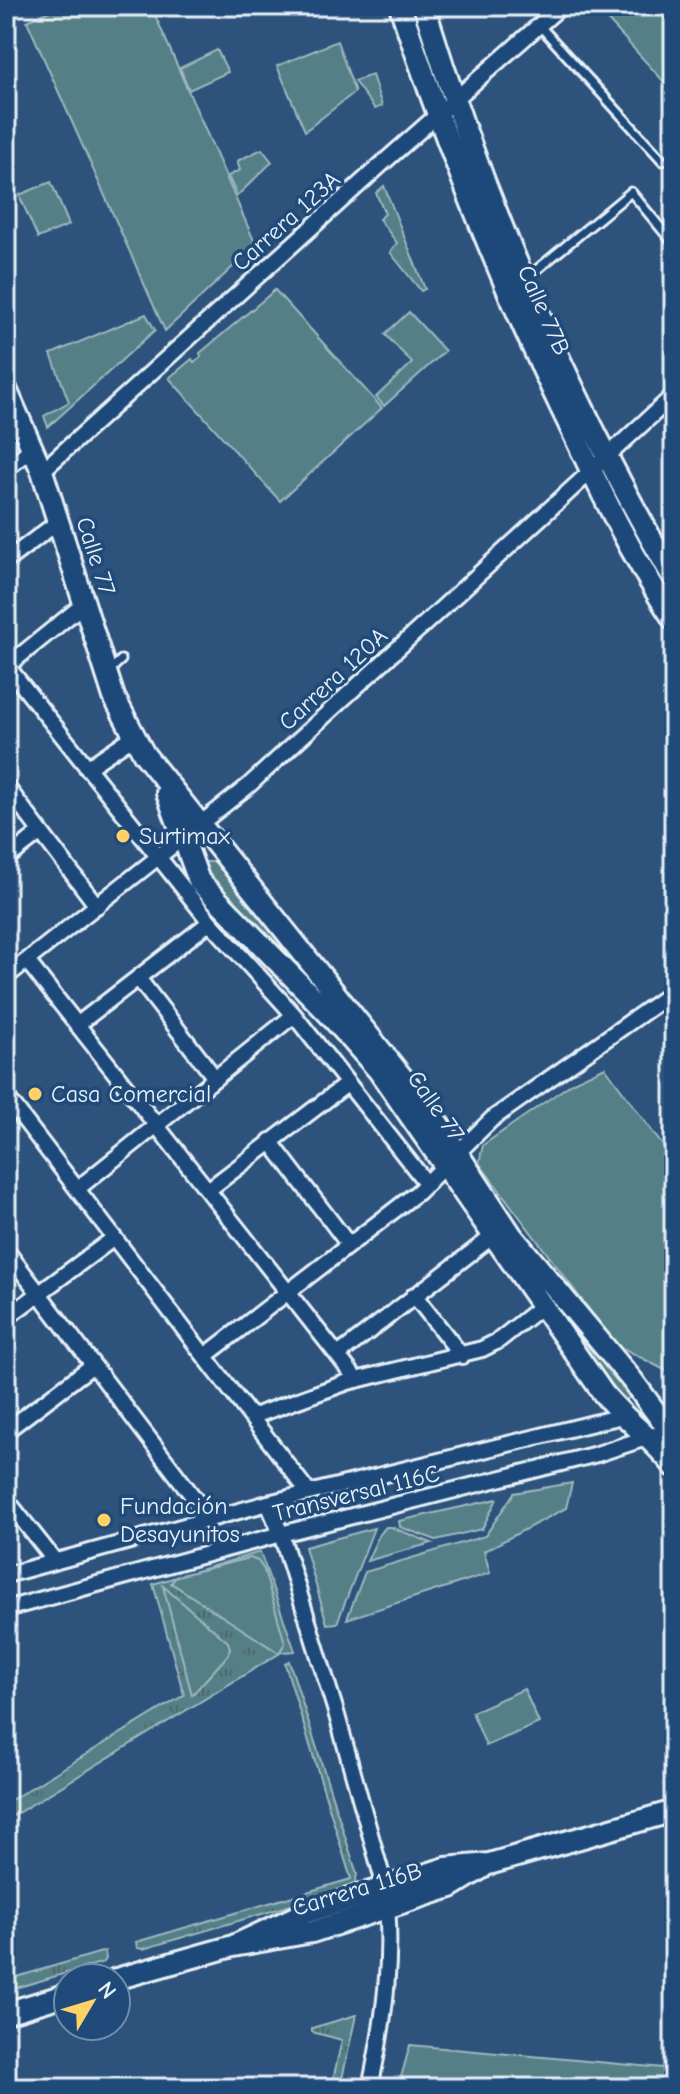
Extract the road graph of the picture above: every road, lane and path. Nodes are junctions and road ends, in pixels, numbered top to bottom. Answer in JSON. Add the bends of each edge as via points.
{"nodes":[{"id":1,"x":400,"y":6,"type":"edge"},
{"id":2,"x":424,"y":6,"type":"edge"},
{"id":3,"x":561,"y":6,"type":"edge"},
{"id":4,"x":539,"y":25,"type":"junction"},
{"id":5,"x":454,"y":100,"type":"junction"},
{"id":6,"x":437,"y":115,"type":"junction"},
{"id":7,"x":663,"y":161,"type":"dead end"},
{"id":8,"x":674,"y":244,"type":"edge"},
{"id":9,"x":525,"y":280,"type":"junction"},
{"id":10,"x":6,"y":389,"type":"edge"},
{"id":11,"x":674,"y":395,"type":"edge"},
{"id":12,"x":12,"y":423,"type":"edge"},
{"id":13,"x":31,"y":449,"type":"junction"},
{"id":14,"x":608,"y":455,"type":"junction"},
{"id":15,"x":6,"y":469,"type":"edge"},
{"id":16,"x":42,"y":471,"type":"junction"},
{"id":17,"x":591,"y":471,"type":"junction"},
{"id":18,"x":58,"y":522,"type":"junction"},
{"id":19,"x":6,"y":561,"type":"edge"},
{"id":20,"x":674,"y":579,"type":"edge"},
{"id":21,"x":84,"y":604,"type":"junction"},
{"id":22,"x":674,"y":620,"type":"edge"},
{"id":23,"x":121,"y":660,"type":"dead end"},
{"id":24,"x":6,"y":666,"type":"edge"},
{"id":25,"x":105,"y":674,"type":"junction"},
{"id":26,"x":134,"y":736,"type":"junction"},
{"id":27,"x":87,"y":768,"type":"junction"},
{"id":28,"x":161,"y":778,"type":"junction"},
{"id":29,"x":6,"y":786,"type":"edge"},
{"id":30,"x":201,"y":826,"type":"junction"},
{"id":31,"x":41,"y":832,"type":"junction"},
{"id":32,"x":183,"y":840,"type":"junction"},
{"id":33,"x":161,"y":857,"type":"junction"},
{"id":34,"x":6,"y":859,"type":"edge"},
{"id":35,"x":97,"y":906,"type":"junction"},
{"id":36,"x":210,"y":922,"type":"junction"},
{"id":37,"x":244,"y":929,"type":"junction"},
{"id":38,"x":227,"y":942,"type":"junction"},
{"id":39,"x":27,"y":961,"type":"junction"},
{"id":40,"x":6,"y":977,"type":"edge"},
{"id":41,"x":138,"y":978,"type":"junction"},
{"id":42,"x":674,"y":991,"type":"edge"},
{"id":43,"x":328,"y":1013,"type":"junction"},
{"id":44,"x":294,"y":1015,"type":"junction"},
{"id":45,"x":77,"y":1025,"type":"junction"},
{"id":46,"x":306,"y":1030,"type":"junction"},
{"id":47,"x":215,"y":1078,"type":"junction"},
{"id":48,"x":347,"y":1084,"type":"junction"},
{"id":49,"x":6,"y":1096,"type":"edge"},
{"id":50,"x":157,"y":1126,"type":"junction"},
{"id":51,"x":270,"y":1141,"type":"junction"},
{"id":52,"x":451,"y":1159,"type":"junction"},
{"id":53,"x":427,"y":1184,"type":"junction"},
{"id":54,"x":77,"y":1189,"type":"junction"},
{"id":55,"x":208,"y":1190,"type":"junction"},
{"id":56,"x":493,"y":1236,"type":"junction"},
{"id":57,"x":114,"y":1238,"type":"junction"},
{"id":58,"x":349,"y":1245,"type":"junction"},
{"id":59,"x":6,"y":1250,"type":"edge"},
{"id":60,"x":288,"y":1291,"type":"junction"},
{"id":61,"x":39,"y":1294,"type":"junction"},
{"id":62,"x":414,"y":1295,"type":"junction"},
{"id":63,"x":542,"y":1306,"type":"junction"},
{"id":64,"x":6,"y":1318,"type":"edge"},
{"id":65,"x":338,"y":1355,"type":"junction"},
{"id":66,"x":205,"y":1356,"type":"junction"},
{"id":67,"x":462,"y":1356,"type":"junction"},
{"id":68,"x":93,"y":1365,"type":"junction"},
{"id":69,"x":357,"y":1380,"type":"junction"},
{"id":70,"x":622,"y":1416,"type":"junction"},
{"id":71,"x":251,"y":1417,"type":"junction"},
{"id":72,"x":6,"y":1431,"type":"edge"},
{"id":73,"x":672,"y":1431,"type":"edge"},
{"id":74,"x":650,"y":1438,"type":"junction"},
{"id":75,"x":674,"y":1466,"type":"edge"},
{"id":76,"x":309,"y":1493,"type":"junction"},
{"id":77,"x":6,"y":1499,"type":"edge"},
{"id":78,"x":268,"y":1503,"type":"junction"},
{"id":79,"x":210,"y":1519,"type":"junction"},
{"id":80,"x":281,"y":1534,"type":"junction"},
{"id":81,"x":55,"y":1561,"type":"junction"},
{"id":82,"x":6,"y":1575,"type":"edge"},
{"id":83,"x":6,"y":1609,"type":"edge"},
{"id":84,"x":674,"y":1811,"type":"edge"},
{"id":85,"x":386,"y":1898,"type":"junction"},
{"id":86,"x":132,"y":1974,"type":"edge"},
{"id":87,"x":52,"y":1999,"type":"edge"},
{"id":88,"x":6,"y":2013,"type":"edge"},
{"id":89,"x":370,"y":2088,"type":"edge"}],
"edges":[{"from":1,"to":6,"type":"street","name":"Calle 77B"},
{"from":2,"to":5,"type":"street","name":"Calle 77B"},
{"from":3,"to":4,"type":"street","name":"Carrera 123A"},
{"from":4,"to":5,"type":"street","name":"Carrera 123A"},
{"from":4,"to":7,"type":"lane"},
{"from":5,"to":6,"type":"street","name":"Carrera 123A"},
{"from":5,"to":9,"type":"street","name":"Calle 77B"},
{"from":6,"to":16,"type":"street","name":"Carrera 123A"},
{"from":6,"to":17,"type":"street","name":"Calle 77B","via":[[497,270]]},
{"from":8,"to":9,"type":"lane","via":[[631,192]]},
{"from":9,"to":14,"type":"street","name":"Calle 77B"},
{"from":10,"to":12,"type":"street","name":"Calle 77"},
{"from":11,"to":14,"type":"street","name":"Carrera 120A"},
{"from":12,"to":13,"type":"street","name":"Calle 77"},
{"from":13,"to":15,"type":"street"},
{"from":13,"to":16,"type":"street","name":"Calle 77"},
{"from":14,"to":17,"type":"street","name":"Carrera 120A"},
{"from":14,"to":20,"type":"street","name":"Calle 77B"},
{"from":16,"to":18,"type":"street","name":"Calle 77"},
{"from":17,"to":22,"type":"street","name":"Calle 77B"},
{"from":17,"to":30,"type":"street","name":"Carrera 120A"},
{"from":18,"to":19,"type":"street"},
{"from":18,"to":21,"type":"street","name":"Calle 77"},
{"from":21,"to":24,"type":"street"},
{"from":21,"to":25,"type":"street","name":"Calle 77"},
{"from":23,"to":25,"type":"lane"},
{"from":24,"to":27,"type":"street"},
{"from":25,"to":26,"type":"street","name":"Calle 77"},
{"from":26,"to":27,"type":"street"},
{"from":26,"to":28,"type":"street","name":"Calle 77"},
{"from":27,"to":33,"type":"street"},
{"from":28,"to":30,"type":"street","name":"Calle 77"},
{"from":28,"to":32,"type":"street","name":"Calle 77"},
{"from":29,"to":31,"type":"street"},
{"from":30,"to":32,"type":"street","name":"Carrera 120A"},
{"from":30,"to":52,"type":"street","name":"Calle 77","via":[[433,1116]]},
{"from":31,"to":34,"type":"street"},
{"from":31,"to":35,"type":"street"},
{"from":32,"to":33,"type":"street","name":"Carrera 120A"},
{"from":32,"to":37,"type":"street","name":"Calle 77","via":[[199,881]]},
{"from":33,"to":35,"type":"street","name":"Carrera 120A"},
{"from":33,"to":36,"type":"street"},
{"from":35,"to":39,"type":"street","name":"Carrera 120A"},
{"from":36,"to":38,"type":"street"},
{"from":36,"to":41,"type":"street"},
{"from":37,"to":38,"type":"street"},
{"from":37,"to":43,"type":"street","name":"Calle 77"},
{"from":38,"to":44,"type":"street"},
{"from":39,"to":40,"type":"street","name":"Carrera 120A"},
{"from":39,"to":45,"type":"street"},
{"from":41,"to":45,"type":"street"},
{"from":41,"to":47,"type":"street"},
{"from":42,"to":52,"type":"street","via":[[492,1119]]},
{"from":43,"to":46,"type":"street"},
{"from":43,"to":52,"type":"street","name":"Calle 77"},
{"from":44,"to":46,"type":"street"},
{"from":44,"to":47,"type":"street"},
{"from":45,"to":50,"type":"street"},
{"from":46,"to":48,"type":"street"},
{"from":47,"to":50,"type":"street"},
{"from":48,"to":51,"type":"street"},
{"from":48,"to":53,"type":"street"},
{"from":49,"to":54,"type":"street"},
{"from":50,"to":54,"type":"street"},
{"from":50,"to":55,"type":"street"},
{"from":51,"to":55,"type":"street"},
{"from":51,"to":58,"type":"street"},
{"from":52,"to":53,"type":"street"},
{"from":52,"to":56,"type":"street","name":"Calle 77"},
{"from":52,"to":73,"type":"street","name":"Calle 77"},
{"from":53,"to":58,"type":"street"},
{"from":54,"to":57,"type":"street"},
{"from":55,"to":60,"type":"street"},
{"from":56,"to":62,"type":"street"},
{"from":56,"to":63,"type":"street","name":"Calle 77"},
{"from":57,"to":61,"type":"street"},
{"from":57,"to":66,"type":"street"},
{"from":58,"to":60,"type":"street"},
{"from":59,"to":61,"type":"street"},
{"from":60,"to":65,"type":"street"},
{"from":60,"to":66,"type":"street"},
{"from":61,"to":64,"type":"street"},
{"from":61,"to":68,"type":"street"},
{"from":62,"to":65,"type":"street"},
{"from":62,"to":67,"type":"street"},
{"from":63,"to":67,"type":"street","via":[[498,1341]]},
{"from":63,"to":70,"type":"street","name":"Calle 77"},
{"from":65,"to":69,"type":"street"},
{"from":66,"to":71,"type":"street"},
{"from":67,"to":69,"type":"street"},
{"from":68,"to":72,"type":"street"},
{"from":68,"to":79,"type":"street"},
{"from":69,"to":71,"type":"street"},
{"from":70,"to":74,"type":"street","name":"Calle 77"},
{"from":70,"to":76,"type":"street"},
{"from":71,"to":76,"type":"street"},
{"from":73,"to":74,"type":"street","name":"Transversal 116C"},
{"from":74,"to":75,"type":"street","name":"Calle 77"},
{"from":74,"to":80,"type":"street","name":"Transversal 116C"},
{"from":76,"to":78,"type":"street"},
{"from":77,"to":81,"type":"street"},
{"from":78,"to":79,"type":"street"},
{"from":78,"to":80,"type":"street"},
{"from":79,"to":81,"type":"street"},
{"from":80,"to":83,"type":"street","name":"Transversal 116C"},
{"from":80,"to":85,"type":"street"},
{"from":81,"to":82,"type":"street"},
{"from":84,"to":85,"type":"street","name":"Carrera 116B","via":[[489,1864],[451,1887]]},
{"from":85,"to":86,"type":"street","name":"Carrera 116B","via":[[312,1932],[233,1946]]},
{"from":85,"to":89,"type":"street","via":[[385,2009]]},
{"from":87,"to":88,"type":"street"}]}
